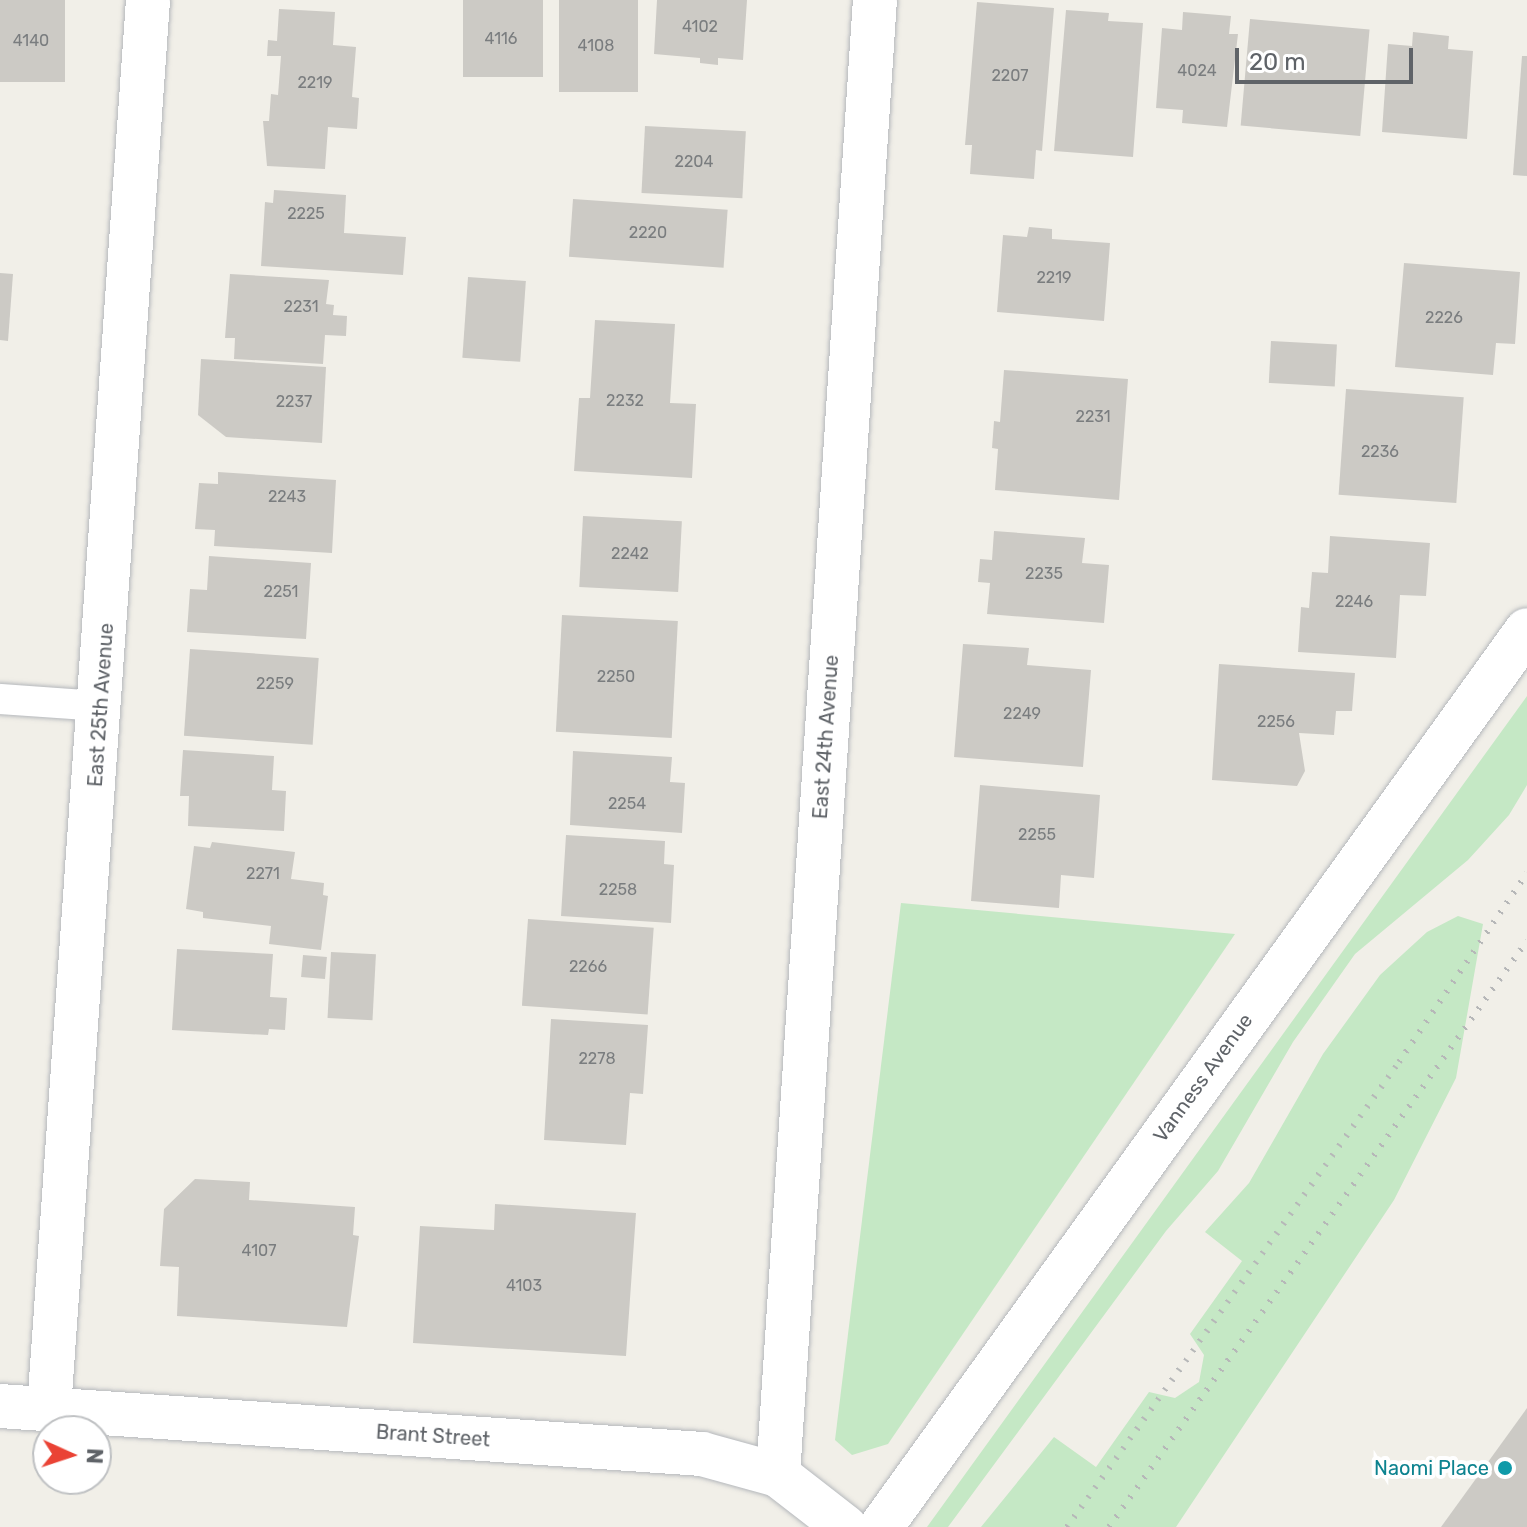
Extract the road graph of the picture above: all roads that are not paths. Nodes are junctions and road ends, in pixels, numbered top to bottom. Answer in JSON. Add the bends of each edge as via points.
{"nodes":[{"id":1,"x":148,"y":0,"type":"edge"},
{"id":2,"x":875,"y":0,"type":"edge"},
{"id":3,"x":1527,"y":630,"type":"edge"},
{"id":4,"x":0,"y":699,"type":"edge"},
{"id":5,"x":101,"y":706,"type":"junction"},
{"id":6,"x":0,"y":1406,"type":"edge"},
{"id":7,"x":49,"y":1409,"type":"junction"},
{"id":8,"x":778,"y":1475,"type":"junction"},
{"id":9,"x":845,"y":1527,"type":"edge"},
{"id":10,"x":881,"y":1527,"type":"edge"}],
"edges":[{"from":1,"to":5,"type":"street","name":"East 25th Avenue"},
{"from":2,"to":8,"type":"street","name":"East 24th Avenue"},
{"from":3,"to":10,"type":"street","name":"Vanness Avenue"},
{"from":4,"to":5,"type":"lane"},
{"from":5,"to":7,"type":"street","name":"East 25th Avenue"},
{"from":6,"to":7,"type":"street","name":"Brant Street"},
{"from":7,"to":8,"type":"street","name":"Brant Street","via":[[702,1454]]},
{"from":8,"to":9,"type":"street","name":"Brant Street"}]}
